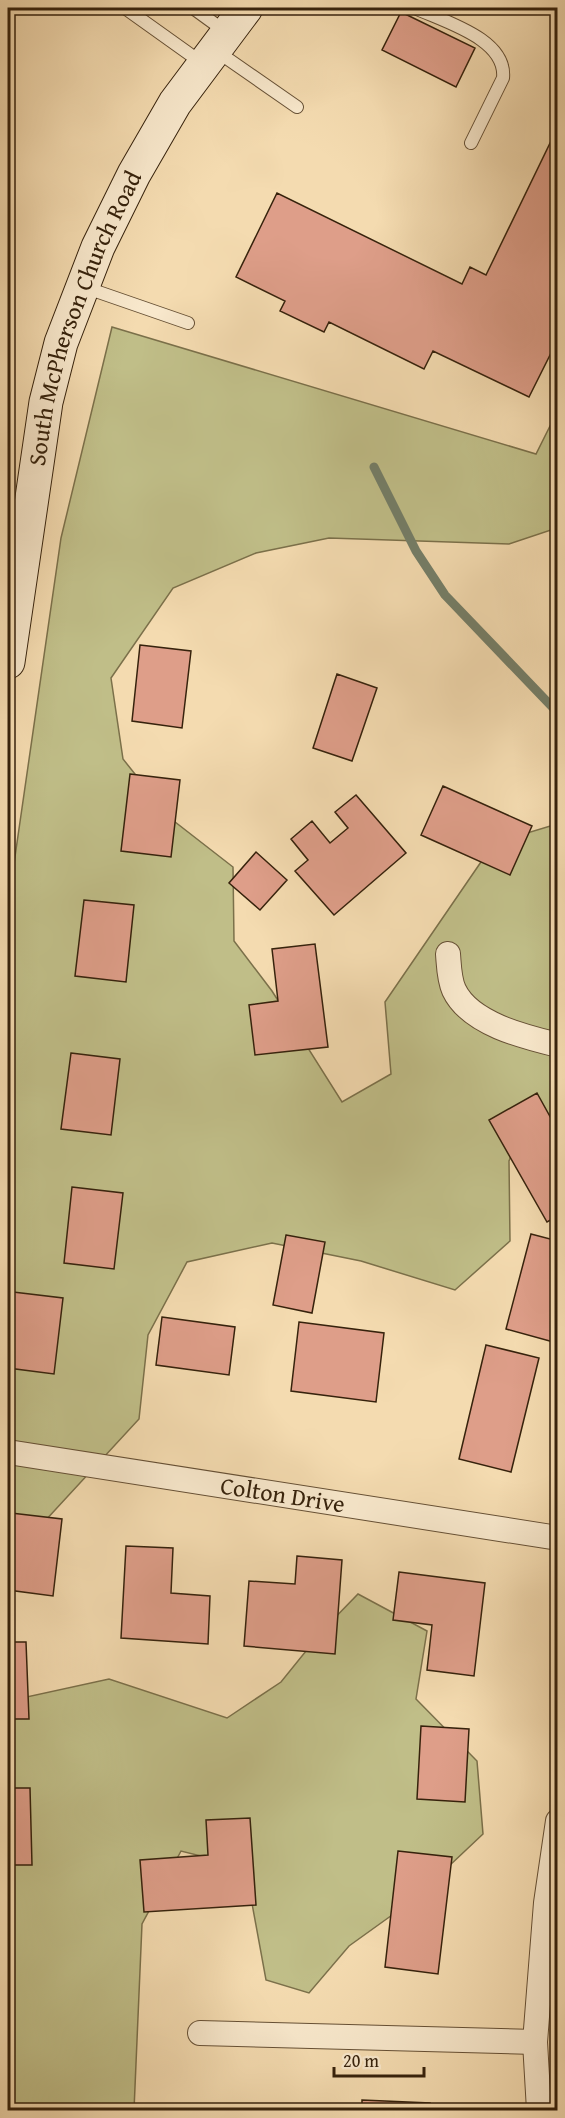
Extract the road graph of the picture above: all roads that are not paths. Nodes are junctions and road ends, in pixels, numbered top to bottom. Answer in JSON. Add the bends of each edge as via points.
{"nodes":[{"id":1,"x":125,"y":8,"type":"edge"},
{"id":2,"x":193,"y":8,"type":"edge"},
{"id":3,"x":415,"y":8,"type":"edge"},
{"id":4,"x":223,"y":39,"type":"edge"},
{"id":5,"x":297,"y":106,"type":"dead end"},
{"id":6,"x":471,"y":143,"type":"dead end"},
{"id":7,"x":83,"y":287,"type":"junction"},
{"id":8,"x":188,"y":323,"type":"dead end"},
{"id":9,"x":8,"y":662,"type":"edge"},
{"id":10,"x":448,"y":954,"type":"dead end"},
{"id":11,"x":558,"y":1045,"type":"edge"},
{"id":12,"x":8,"y":1452,"type":"edge"},
{"id":13,"x":558,"y":1538,"type":"edge"},
{"id":14,"x":558,"y":1821,"type":"edge"},
{"id":15,"x":200,"y":2033,"type":"dead end"},
{"id":16,"x":535,"y":2042,"type":"junction"},
{"id":17,"x":539,"y":2110,"type":"edge"}],
"edges":[{"from":1,"to":4,"type":"lane"},
{"from":2,"to":4,"type":"lane"},
{"from":3,"to":6,"type":"lane","via":[[489,43],[500,55],[503,78]]},
{"from":4,"to":5,"type":"lane"},
{"from":4,"to":7,"type":"main road","name":"South McPherson Church Road","via":[[175,103],[134,174]]},
{"from":7,"to":8,"type":"lane"},
{"from":7,"to":9,"type":"main road","name":"South McPherson Church Road","via":[[61,343],[46,402]]},
{"from":10,"to":11,"type":"street","via":[[454,991],[470,1008],[518,1036]]},
{"from":12,"to":13,"type":"street","name":"Colton Drive"},
{"from":14,"to":16,"type":"street","via":[[546,1903]]},
{"from":15,"to":16,"type":"street"},
{"from":16,"to":17,"type":"street"}]}
